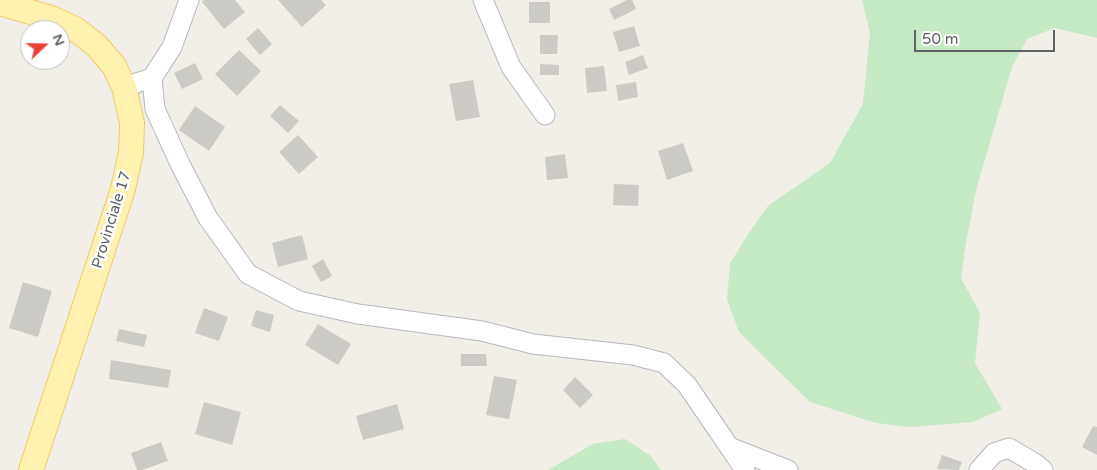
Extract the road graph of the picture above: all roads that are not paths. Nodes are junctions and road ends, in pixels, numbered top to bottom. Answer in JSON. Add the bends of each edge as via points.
{"nodes":[{"id":1,"x":189,"y":0,"type":"edge"},
{"id":2,"x":482,"y":0,"type":"edge"},
{"id":3,"x":0,"y":3,"type":"edge"},
{"id":4,"x":152,"y":78,"type":"junction"},
{"id":5,"x":124,"y":87,"type":"junction"},
{"id":6,"x":545,"y":115,"type":"dead end"},
{"id":7,"x":732,"y":448,"type":"junction"},
{"id":8,"x":31,"y":470,"type":"edge"},
{"id":9,"x":745,"y":470,"type":"edge"},
{"id":10,"x":760,"y":470,"type":"edge"},
{"id":11,"x":788,"y":470,"type":"edge"},
{"id":12,"x":979,"y":470,"type":"edge"},
{"id":13,"x":1043,"y":470,"type":"edge"}],
"edges":[{"from":1,"to":4,"type":"street","via":[[172,47]]},
{"from":2,"to":6,"type":"street","via":[[511,67]]},
{"from":3,"to":5,"type":"main road","name":"Provinciale 17","via":[[51,18],[75,29],[96,45],[114,66]]},
{"from":4,"to":5,"type":"street"},
{"from":4,"to":7,"type":"street","via":[[155,109],[180,164],[208,218],[248,274],[299,301],[358,314],[482,331],[533,344],[633,355],[664,364],[688,385]]},
{"from":5,"to":8,"type":"main road","name":"Provinciale 17","via":[[132,123],[131,152],[123,189]]},
{"from":7,"to":9,"type":"street"},
{"from":7,"to":10,"type":"street"},
{"from":7,"to":11,"type":"street"},
{"from":12,"to":13,"type":"street","via":[[994,453],[1009,448]]}]}
